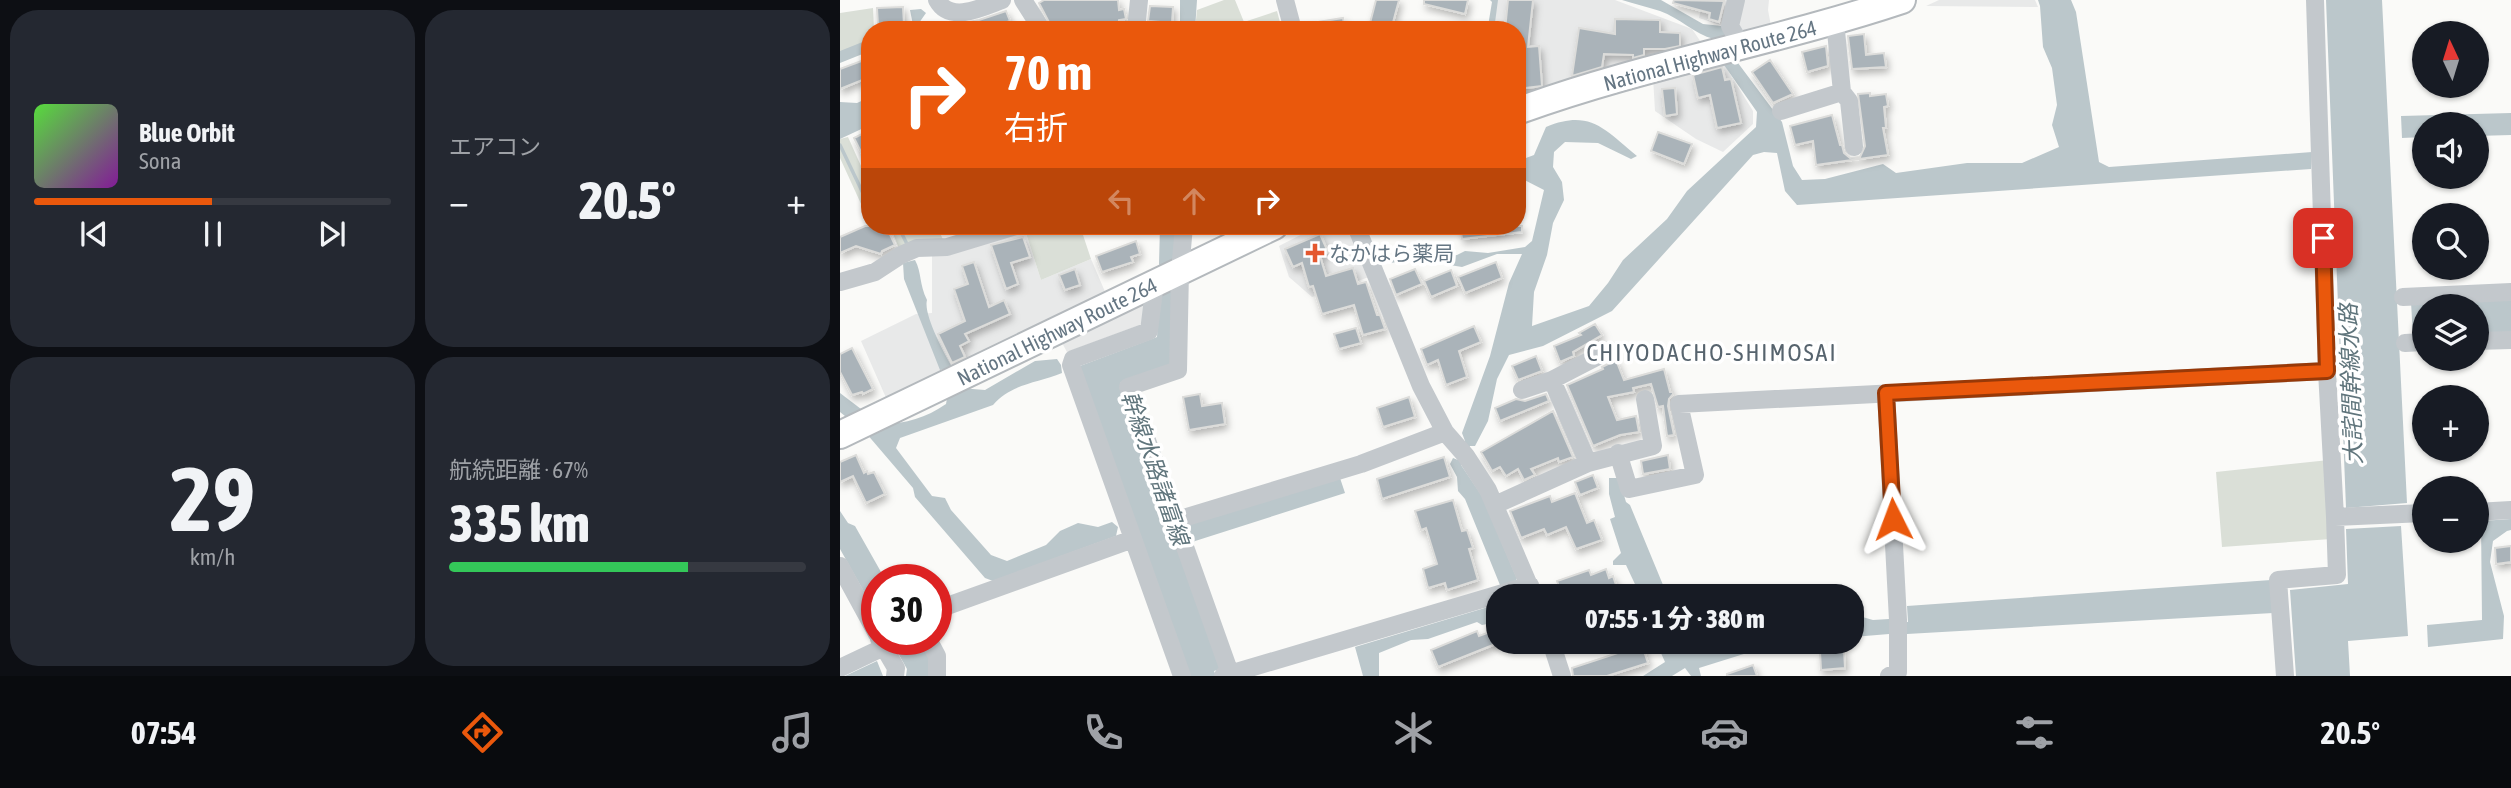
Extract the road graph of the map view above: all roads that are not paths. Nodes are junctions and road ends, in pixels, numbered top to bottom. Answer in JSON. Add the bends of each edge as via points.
{"nodes":[{"id":1,"x":937,"y":0,"type":"edge"},
{"id":2,"x":1002,"y":0,"type":"edge"},
{"id":3,"x":1023,"y":0,"type":"edge"},
{"id":4,"x":1139,"y":0,"type":"edge"},
{"id":5,"x":1285,"y":0,"type":"edge"},
{"id":6,"x":1736,"y":0,"type":"edge"},
{"id":7,"x":1902,"y":0,"type":"edge"},
{"id":8,"x":2315,"y":0,"type":"edge"},
{"id":9,"x":1036,"y":21,"type":"edge"},
{"id":10,"x":1137,"y":21,"type":"edge"},
{"id":11,"x":1291,"y":21,"type":"edge"},
{"id":12,"x":1835,"y":21,"type":"junction"},
{"id":13,"x":1731,"y":48,"type":"junction"},
{"id":14,"x":1842,"y":92,"type":"junction"},
{"id":15,"x":1526,"y":107,"type":"edge"},
{"id":16,"x":1781,"y":111,"type":"dead end"},
{"id":17,"x":1854,"y":147,"type":"dead end"},
{"id":18,"x":986,"y":235,"type":"edge"},
{"id":19,"x":1183,"y":235,"type":"edge"},
{"id":20,"x":1255,"y":235,"type":"edge"},
{"id":21,"x":1360,"y":235,"type":"edge"},
{"id":22,"x":1180,"y":271,"type":"junction"},
{"id":23,"x":840,"y":282,"type":"edge"},
{"id":24,"x":1155,"y":283,"type":"junction"},
{"id":25,"x":2511,"y":292,"type":"edge"},
{"id":26,"x":2403,"y":297,"type":"dead end"},
{"id":27,"x":2511,"y":340,"type":"edge"},
{"id":28,"x":2489,"y":341,"type":"edge"},
{"id":29,"x":2405,"y":343,"type":"dead end"},
{"id":30,"x":2412,"y":343,"type":"edge"},
{"id":31,"x":1610,"y":351,"type":"dead end"},
{"id":32,"x":2327,"y":371,"type":"junction"},
{"id":33,"x":1552,"y":380,"type":"junction"},
{"id":34,"x":1522,"y":390,"type":"dead end"},
{"id":35,"x":1886,"y":393,"type":"junction"},
{"id":36,"x":1646,"y":399,"type":"dead end"},
{"id":37,"x":858,"y":426,"type":"edge"},
{"id":38,"x":1445,"y":432,"type":"junction"},
{"id":39,"x":1618,"y":453,"type":"junction"},
{"id":40,"x":1588,"y":463,"type":"junction"},
{"id":41,"x":1495,"y":505,"type":"junction"},
{"id":42,"x":2511,"y":510,"type":"edge"},
{"id":43,"x":2489,"y":511,"type":"edge"},
{"id":44,"x":2412,"y":513,"type":"edge"},
{"id":45,"x":2335,"y":517,"type":"junction"},
{"id":46,"x":1177,"y":520,"type":"junction"},
{"id":47,"x":1133,"y":539,"type":"junction"},
{"id":48,"x":840,"y":566,"type":"edge"},
{"id":49,"x":1520,"y":584,"type":"edge"},
{"id":50,"x":1486,"y":600,"type":"edge"},
{"id":51,"x":952,"y":604,"type":"edge"},
{"id":52,"x":861,"y":605,"type":"edge"},
{"id":53,"x":861,"y":653,"type":"edge"},
{"id":54,"x":1555,"y":654,"type":"edge"},
{"id":55,"x":889,"y":655,"type":"edge"},
{"id":56,"x":936,"y":655,"type":"edge"},
{"id":57,"x":840,"y":668,"type":"edge"},
{"id":58,"x":1228,"y":675,"type":"edge"},
{"id":59,"x":895,"y":676,"type":"edge"},
{"id":60,"x":937,"y":676,"type":"edge"},
{"id":61,"x":1182,"y":676,"type":"edge"},
{"id":62,"x":1562,"y":676,"type":"edge"},
{"id":63,"x":1889,"y":676,"type":"edge"},
{"id":64,"x":2285,"y":676,"type":"edge"}],
"edges":[{"from":1,"to":2,"type":"street","via":[[952,13]]},
{"from":3,"to":9,"type":"street"},
{"from":4,"to":10,"type":"street"},
{"from":5,"to":11,"type":"street"},
{"from":6,"to":13,"type":"street"},
{"from":7,"to":12,"type":"highway","name":"National Highway Route 264"},
{"from":8,"to":32,"type":"street"},
{"from":12,"to":13,"type":"highway","name":"National Highway Route 264"},
{"from":12,"to":14,"type":"street"},
{"from":13,"to":15,"type":"highway","name":"National Highway Route 264"},
{"from":14,"to":16,"type":"street"},
{"from":14,"to":17,"type":"street","via":[[1849,101]]},
{"from":18,"to":23,"type":"street","via":[[947,247],[917,248],[875,272]]},
{"from":19,"to":22,"type":"street"},
{"from":20,"to":22,"type":"highway","name":"National Highway Route 264"},
{"from":21,"to":38,"type":"street","via":[[1420,386]]},
{"from":22,"to":24,"type":"highway","name":"National Highway Route 264"},
{"from":22,"to":46,"type":"street","via":[[1178,370],[1128,387]]},
{"from":24,"to":37,"type":"highway","name":"National Highway Route 264"},
{"from":24,"to":47,"type":"street","via":[[1149,331],[1073,359],[1071,365]]},
{"from":25,"to":26,"type":"street"},
{"from":27,"to":28,"type":"street"},
{"from":29,"to":30,"type":"street"},
{"from":31,"to":33,"type":"street"},
{"from":32,"to":35,"type":"street"},
{"from":32,"to":45,"type":"street"},
{"from":33,"to":34,"type":"street"},
{"from":33,"to":40,"type":"street"},
{"from":35,"to":39,"type":"street","via":[[1679,404],[1695,475],[1629,489]]},
{"from":35,"to":63,"type":"street","via":[[1898,624],[1898,672]]},
{"from":36,"to":39,"type":"street","via":[[1653,446]]},
{"from":38,"to":41,"type":"street","via":[[1479,474]]},
{"from":38,"to":46,"type":"street","via":[[1361,464]]},
{"from":39,"to":40,"type":"street"},
{"from":40,"to":41,"type":"street"},
{"from":41,"to":49,"type":"street"},
{"from":42,"to":43,"type":"street"},
{"from":44,"to":45,"type":"street"},
{"from":45,"to":64,"type":"street","via":[[2337,575],[2278,580]]},
{"from":46,"to":58,"type":"street"},
{"from":47,"to":51,"type":"street"},
{"from":47,"to":61,"type":"street"},
{"from":48,"to":52,"type":"street"},
{"from":50,"to":58,"type":"street"},
{"from":53,"to":57,"type":"street"},
{"from":54,"to":62,"type":"street"},
{"from":55,"to":59,"type":"street"},
{"from":56,"to":60,"type":"street"}]}
